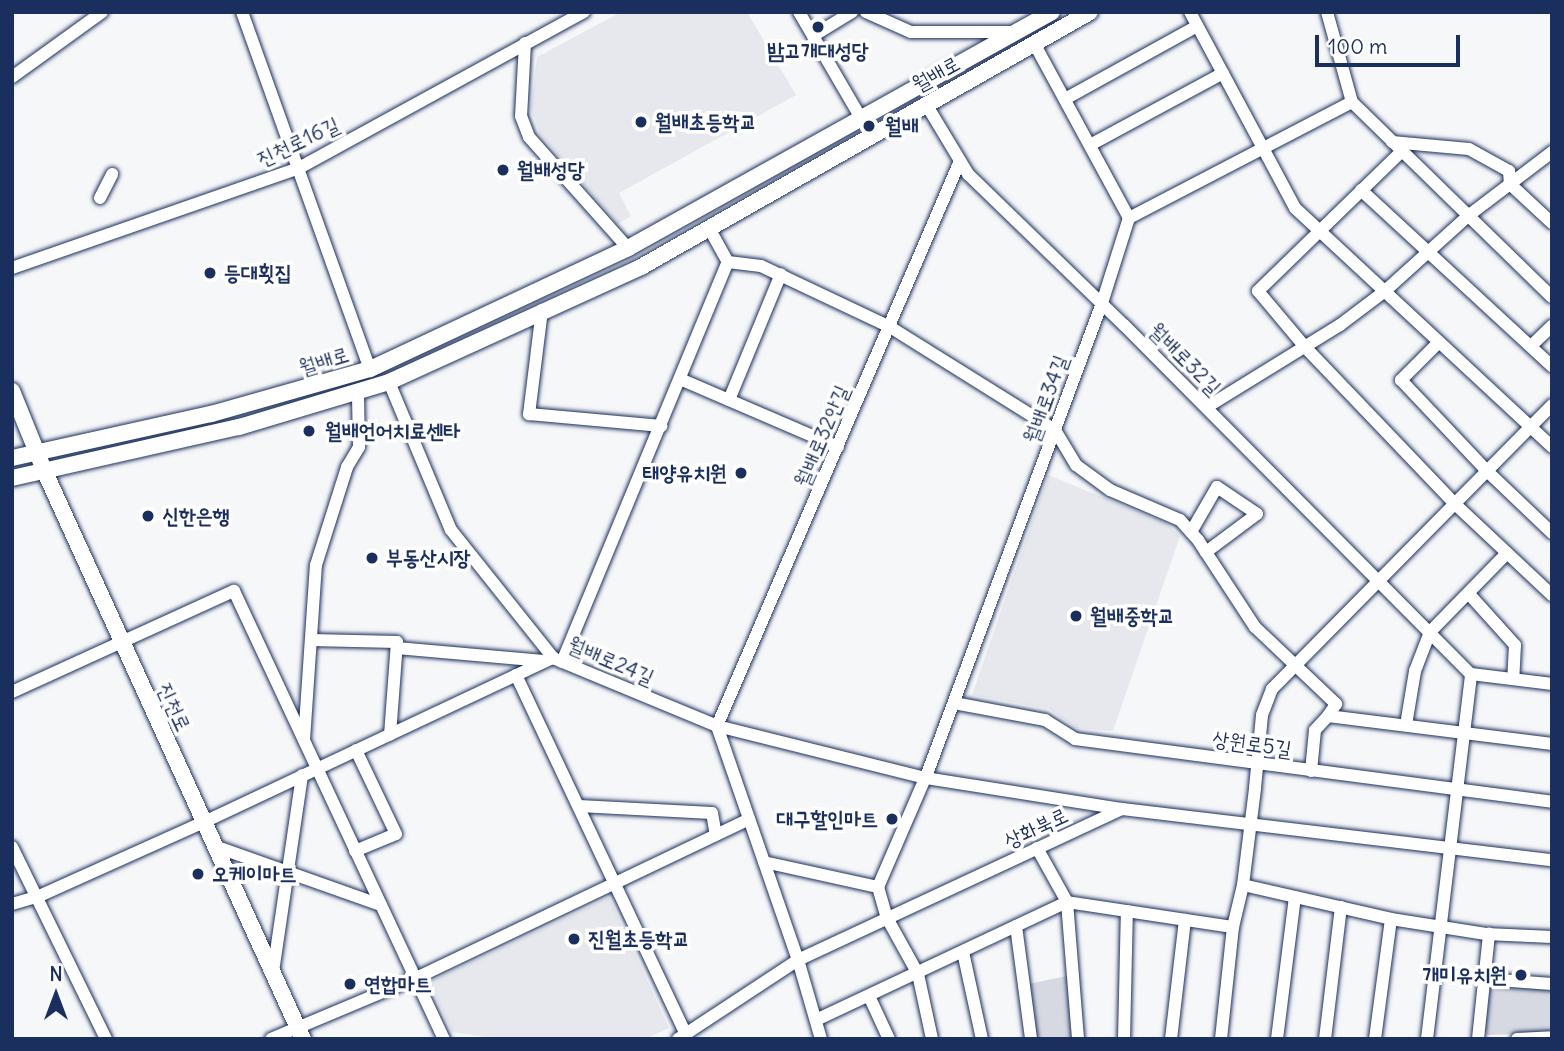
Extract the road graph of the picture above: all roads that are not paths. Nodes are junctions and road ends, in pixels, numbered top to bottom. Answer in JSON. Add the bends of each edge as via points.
{"nodes":[{"id":1,"x":102,"y":12,"type":"edge"},
{"id":2,"x":242,"y":12,"type":"edge"},
{"id":3,"x":584,"y":12,"type":"edge"},
{"id":4,"x":799,"y":12,"type":"edge"},
{"id":5,"x":852,"y":12,"type":"edge"},
{"id":6,"x":866,"y":12,"type":"edge"},
{"id":7,"x":1052,"y":12,"type":"edge"},
{"id":8,"x":1090,"y":12,"type":"edge"},
{"id":9,"x":1190,"y":12,"type":"edge"},
{"id":10,"x":1327,"y":12,"type":"edge"},
{"id":11,"x":1197,"y":26,"type":"junction"},
{"id":12,"x":1018,"y":32,"type":"junction"},
{"id":13,"x":813,"y":36,"type":"junction"},
{"id":14,"x":525,"y":44,"type":"junction"},
{"id":15,"x":1034,"y":44,"type":"junction"},
{"id":16,"x":1223,"y":73,"type":"junction"},
{"id":17,"x":12,"y":77,"type":"edge"},
{"id":18,"x":1065,"y":99,"type":"junction"},
{"id":19,"x":1352,"y":102,"type":"junction"},
{"id":20,"x":926,"y":104,"type":"junction"},
{"id":21,"x":862,"y":118,"type":"junction"},
{"id":22,"x":1090,"y":145,"type":"junction"},
{"id":23,"x":1397,"y":146,"type":"junction"},
{"id":24,"x":1264,"y":150,"type":"junction"},
{"id":25,"x":1552,"y":152,"type":"edge"},
{"id":26,"x":960,"y":160,"type":"junction"},
{"id":27,"x":299,"y":168,"type":"junction"},
{"id":28,"x":112,"y":174,"type":"dead end"},
{"id":29,"x":1510,"y":184,"type":"junction"},
{"id":30,"x":1362,"y":190,"type":"junction"},
{"id":31,"x":100,"y":198,"type":"dead end"},
{"id":32,"x":1468,"y":216,"type":"junction"},
{"id":33,"x":1129,"y":218,"type":"junction"},
{"id":34,"x":1552,"y":223,"type":"edge"},
{"id":35,"x":709,"y":228,"type":"junction"},
{"id":36,"x":1320,"y":230,"type":"junction"},
{"id":37,"x":628,"y":248,"type":"junction"},
{"id":38,"x":1429,"y":252,"type":"junction"},
{"id":39,"x":728,"y":262,"type":"junction"},
{"id":40,"x":12,"y":268,"type":"edge"},
{"id":41,"x":781,"y":274,"type":"junction"},
{"id":42,"x":1385,"y":291,"type":"junction"},
{"id":43,"x":1552,"y":298,"type":"edge"},
{"id":44,"x":1102,"y":303,"type":"junction"},
{"id":45,"x":542,"y":310,"type":"junction"},
{"id":46,"x":1552,"y":326,"type":"edge"},
{"id":47,"x":890,"y":327,"type":"junction"},
{"id":48,"x":1439,"y":342,"type":"junction"},
{"id":49,"x":1531,"y":346,"type":"junction"},
{"id":50,"x":1304,"y":347,"type":"junction"},
{"id":51,"x":1552,"y":366,"type":"edge"},
{"id":52,"x":370,"y":369,"type":"junction"},
{"id":53,"x":680,"y":379,"type":"junction"},
{"id":54,"x":389,"y":382,"type":"junction"},
{"id":55,"x":12,"y":391,"type":"edge"},
{"id":56,"x":358,"y":393,"type":"junction"},
{"id":57,"x":729,"y":400,"type":"junction"},
{"id":58,"x":1552,"y":405,"type":"edge"},
{"id":59,"x":1207,"y":407,"type":"junction"},
{"id":60,"x":661,"y":426,"type":"junction"},
{"id":61,"x":1530,"y":427,"type":"junction"},
{"id":62,"x":1055,"y":430,"type":"junction"},
{"id":63,"x":838,"y":447,"type":"junction"},
{"id":64,"x":1552,"y":447,"type":"edge"},
{"id":65,"x":36,"y":453,"type":"junction"},
{"id":66,"x":12,"y":458,"type":"edge"},
{"id":67,"x":44,"y":470,"type":"junction"},
{"id":68,"x":1487,"y":471,"type":"junction"},
{"id":69,"x":12,"y":478,"type":"edge"},
{"id":70,"x":1455,"y":504,"type":"junction"},
{"id":71,"x":1191,"y":532,"type":"junction"},
{"id":72,"x":1552,"y":533,"type":"edge"},
{"id":73,"x":1206,"y":552,"type":"junction"},
{"id":74,"x":1507,"y":553,"type":"junction"},
{"id":75,"x":1380,"y":580,"type":"junction"},
{"id":76,"x":1550,"y":591,"type":"edge"},
{"id":77,"x":1469,"y":594,"type":"junction"},
{"id":78,"x":1430,"y":632,"type":"junction"},
{"id":79,"x":311,"y":640,"type":"junction"},
{"id":80,"x":121,"y":642,"type":"junction"},
{"id":81,"x":397,"y":645,"type":"junction"},
{"id":82,"x":553,"y":660,"type":"junction"},
{"id":83,"x":1295,"y":667,"type":"junction"},
{"id":84,"x":1471,"y":674,"type":"junction"},
{"id":85,"x":516,"y":675,"type":"junction"},
{"id":86,"x":1513,"y":679,"type":"junction"},
{"id":87,"x":1552,"y":684,"type":"edge"},
{"id":88,"x":12,"y":692,"type":"edge"},
{"id":89,"x":954,"y":703,"type":"junction"},
{"id":90,"x":1328,"y":716,"type":"junction"},
{"id":91,"x":1406,"y":725,"type":"junction"},
{"id":92,"x":717,"y":726,"type":"junction"},
{"id":93,"x":1463,"y":731,"type":"junction"},
{"id":94,"x":390,"y":735,"type":"junction"},
{"id":95,"x":304,"y":744,"type":"junction"},
{"id":96,"x":1552,"y":744,"type":"edge"},
{"id":97,"x":356,"y":750,"type":"junction"},
{"id":98,"x":1258,"y":764,"type":"junction"},
{"id":99,"x":315,"y":769,"type":"junction"},
{"id":100,"x":1311,"y":771,"type":"junction"},
{"id":101,"x":302,"y":775,"type":"junction"},
{"id":102,"x":926,"y":778,"type":"junction"},
{"id":103,"x":1455,"y":788,"type":"junction"},
{"id":104,"x":1552,"y":802,"type":"edge"},
{"id":105,"x":579,"y":806,"type":"junction"},
{"id":106,"x":1122,"y":809,"type":"junction"},
{"id":107,"x":749,"y":819,"type":"junction"},
{"id":108,"x":204,"y":822,"type":"junction"},
{"id":109,"x":1250,"y":823,"type":"junction"},
{"id":110,"x":716,"y":835,"type":"junction"},
{"id":111,"x":1450,"y":846,"type":"junction"},
{"id":112,"x":12,"y":847,"type":"edge"},
{"id":113,"x":217,"y":847,"type":"junction"},
{"id":114,"x":1037,"y":848,"type":"junction"},
{"id":115,"x":355,"y":851,"type":"junction"},
{"id":116,"x":1552,"y":860,"type":"edge"},
{"id":117,"x":764,"y":862,"type":"junction"},
{"id":118,"x":286,"y":872,"type":"junction"},
{"id":119,"x":616,"y":882,"type":"junction"},
{"id":120,"x":1243,"y":885,"type":"junction"},
{"id":121,"x":878,"y":887,"type":"junction"},
{"id":122,"x":37,"y":897,"type":"junction"},
{"id":123,"x":1295,"y":897,"type":"junction"},
{"id":124,"x":1066,"y":902,"type":"junction"},
{"id":125,"x":12,"y":904,"type":"edge"},
{"id":126,"x":381,"y":905,"type":"junction"},
{"id":127,"x":1341,"y":907,"type":"junction"},
{"id":128,"x":1127,"y":911,"type":"junction"},
{"id":129,"x":887,"y":918,"type":"junction"},
{"id":130,"x":1391,"y":919,"type":"junction"},
{"id":131,"x":1185,"y":920,"type":"junction"},
{"id":132,"x":1016,"y":926,"type":"junction"},
{"id":133,"x":1439,"y":926,"type":"junction"},
{"id":134,"x":1233,"y":927,"type":"junction"},
{"id":135,"x":1489,"y":934,"type":"junction"},
{"id":136,"x":1552,"y":937,"type":"edge"},
{"id":137,"x":963,"y":952,"type":"junction"},
{"id":138,"x":798,"y":960,"type":"junction"},
{"id":139,"x":273,"y":974,"type":"junction"},
{"id":140,"x":918,"y":974,"type":"junction"},
{"id":141,"x":416,"y":978,"type":"junction"},
{"id":142,"x":1484,"y":979,"type":"junction"},
{"id":143,"x":1552,"y":984,"type":"edge"},
{"id":144,"x":869,"y":996,"type":"junction"},
{"id":145,"x":816,"y":1020,"type":"junction"},
{"id":146,"x":300,"y":1033,"type":"edge"},
{"id":147,"x":682,"y":1036,"type":"edge"},
{"id":148,"x":1552,"y":1037,"type":"edge"},
{"id":149,"x":106,"y":1039,"type":"edge"},
{"id":150,"x":271,"y":1039,"type":"edge"},
{"id":151,"x":444,"y":1039,"type":"edge"},
{"id":152,"x":821,"y":1039,"type":"edge"},
{"id":153,"x":889,"y":1039,"type":"edge"},
{"id":154,"x":932,"y":1039,"type":"edge"},
{"id":155,"x":982,"y":1039,"type":"edge"},
{"id":156,"x":1031,"y":1039,"type":"edge"},
{"id":157,"x":1078,"y":1039,"type":"edge"},
{"id":158,"x":1124,"y":1039,"type":"edge"},
{"id":159,"x":1171,"y":1039,"type":"edge"},
{"id":160,"x":1221,"y":1039,"type":"edge"},
{"id":161,"x":1277,"y":1039,"type":"edge"},
{"id":162,"x":1325,"y":1039,"type":"edge"},
{"id":163,"x":1375,"y":1039,"type":"edge"},
{"id":164,"x":1427,"y":1039,"type":"edge"},
{"id":165,"x":1478,"y":1039,"type":"edge"},
{"id":166,"x":1517,"y":1039,"type":"edge"}],
"edges":[{"from":1,"to":17,"type":"street"},
{"from":2,"to":27,"type":"street"},
{"from":3,"to":14,"type":"street","name":"진천로16길"},
{"from":4,"to":13,"type":"street"},
{"from":5,"to":13,"type":"street"},
{"from":6,"to":12,"type":"street","via":[[911,32]]},
{"from":7,"to":12,"type":"main road","name":"월배로"},
{"from":8,"to":15,"type":"main road","name":"월배로"},
{"from":9,"to":11,"type":"street"},
{"from":10,"to":19,"type":"street"},
{"from":11,"to":16,"type":"street"},
{"from":11,"to":18,"type":"street"},
{"from":12,"to":21,"type":"main road","name":"월배로"},
{"from":13,"to":21,"type":"street"},
{"from":14,"to":27,"type":"street","name":"진천로16길"},
{"from":14,"to":37,"type":"street","via":[[522,116],[529,137]]},
{"from":15,"to":18,"type":"street"},
{"from":15,"to":20,"type":"main road","name":"월배로"},
{"from":16,"to":22,"type":"street"},
{"from":16,"to":24,"type":"street"},
{"from":18,"to":22,"type":"street"},
{"from":19,"to":23,"type":"street"},
{"from":19,"to":24,"type":"street"},
{"from":20,"to":26,"type":"street","name":"월배로32길"},
{"from":20,"to":35,"type":"main road","name":"월배로"},
{"from":21,"to":37,"type":"main road","name":"월배로"},
{"from":22,"to":33,"type":"street"},
{"from":23,"to":29,"type":"street","via":[[1469,149],[1508,171]]},
{"from":23,"to":30,"type":"street"},
{"from":23,"to":32,"type":"street"},
{"from":24,"to":33,"type":"street"},
{"from":24,"to":36,"type":"street","via":[[1296,208]]},
{"from":25,"to":29,"type":"street"},
{"from":26,"to":44,"type":"street","name":"월배로32길","via":[[968,174]]},
{"from":26,"to":47,"type":"street","name":"월배로32안길"},
{"from":27,"to":40,"type":"street","name":"진천로16길"},
{"from":27,"to":52,"type":"street"},
{"from":28,"to":31,"type":"street"},
{"from":29,"to":32,"type":"street"},
{"from":29,"to":34,"type":"street"},
{"from":30,"to":36,"type":"street"},
{"from":30,"to":38,"type":"street"},
{"from":32,"to":38,"type":"street"},
{"from":32,"to":43,"type":"street"},
{"from":33,"to":44,"type":"street","name":"월배로34길"},
{"from":35,"to":39,"type":"street"},
{"from":35,"to":45,"type":"main road","name":"월배로","via":[[641,267]]},
{"from":36,"to":42,"type":"street"},
{"from":36,"to":50,"type":"street","via":[[1258,291]]},
{"from":37,"to":52,"type":"main road","name":"월배로"},
{"from":38,"to":42,"type":"street"},
{"from":38,"to":49,"type":"street"},
{"from":39,"to":41,"type":"street"},
{"from":39,"to":53,"type":"street"},
{"from":41,"to":47,"type":"street"},
{"from":41,"to":57,"type":"street"},
{"from":42,"to":48,"type":"street"},
{"from":42,"to":50,"type":"street"},
{"from":44,"to":59,"type":"street","name":"월배로32길"},
{"from":44,"to":62,"type":"street","name":"월배로34길"},
{"from":45,"to":54,"type":"main road","name":"월배로"},
{"from":45,"to":60,"type":"street","via":[[529,414]]},
{"from":46,"to":49,"type":"street"},
{"from":47,"to":62,"type":"street"},
{"from":47,"to":63,"type":"street","name":"월배로32안길"},
{"from":48,"to":61,"type":"street"},
{"from":48,"to":68,"type":"street","via":[[1401,380]]},
{"from":49,"to":51,"type":"street"},
{"from":50,"to":59,"type":"street"},
{"from":50,"to":70,"type":"street"},
{"from":52,"to":65,"type":"main road","name":"월배로","via":[[211,414]]},
{"from":53,"to":57,"type":"street"},
{"from":53,"to":60,"type":"street"},
{"from":54,"to":56,"type":"main road","name":"월배로"},
{"from":54,"to":82,"type":"street","name":"월배로24길","via":[[451,530]]},
{"from":55,"to":65,"type":"main road","name":"진천로"},
{"from":56,"to":67,"type":"main road","name":"월배로","via":[[239,427]]},
{"from":56,"to":79,"type":"street","via":[[359,447],[347,467],[316,565]]},
{"from":57,"to":63,"type":"street"},
{"from":58,"to":61,"type":"street"},
{"from":59,"to":75,"type":"street","name":"월배로32길"},
{"from":60,"to":82,"type":"street"},
{"from":61,"to":64,"type":"street"},
{"from":61,"to":68,"type":"street"},
{"from":62,"to":71,"type":"street","via":[[1076,465],[1110,490],[1180,520]]},
{"from":62,"to":89,"type":"street","name":"월배로34길"},
{"from":63,"to":92,"type":"street","name":"월배로32안길"},
{"from":65,"to":66,"type":"main road","name":"월배로"},
{"from":65,"to":67,"type":"main road","name":"진천로"},
{"from":67,"to":69,"type":"main road","name":"월배로"},
{"from":67,"to":80,"type":"main road","name":"진천로"},
{"from":68,"to":70,"type":"street"},
{"from":68,"to":72,"type":"street"},
{"from":70,"to":74,"type":"street"},
{"from":70,"to":75,"type":"street"},
{"from":71,"to":73,"type":"street"},
{"from":71,"to":73,"type":"street","via":[[1217,487],[1257,514]]},
{"from":73,"to":83,"type":"street","via":[[1255,627]]},
{"from":74,"to":76,"type":"street"},
{"from":74,"to":77,"type":"street"},
{"from":75,"to":78,"type":"street","name":"월배로32길"},
{"from":75,"to":83,"type":"street"},
{"from":77,"to":78,"type":"street"},
{"from":77,"to":86,"type":"street","via":[[1515,645]]},
{"from":78,"to":84,"type":"street","name":"월배로32길"},
{"from":78,"to":91,"type":"street","via":[[1415,671]]},
{"from":79,"to":81,"type":"street"},
{"from":79,"to":95,"type":"street"},
{"from":80,"to":88,"type":"street"},
{"from":80,"to":95,"type":"street","via":[[234,591]]},
{"from":80,"to":108,"type":"main road","name":"진천로"},
{"from":81,"to":82,"type":"street"},
{"from":81,"to":94,"type":"street"},
{"from":82,"to":85,"type":"street"},
{"from":82,"to":92,"type":"street","name":"월배로24길"},
{"from":83,"to":90,"type":"street","via":[[1336,704]]},
{"from":83,"to":98,"type":"street","via":[[1272,689],[1262,715]]},
{"from":84,"to":86,"type":"street"},
{"from":84,"to":93,"type":"street"},
{"from":85,"to":94,"type":"street"},
{"from":85,"to":105,"type":"street"},
{"from":86,"to":87,"type":"street"},
{"from":89,"to":98,"type":"street","name":"상원로5길","via":[[1045,720],[1075,739]]},
{"from":89,"to":102,"type":"street","name":"월배로34길"},
{"from":90,"to":91,"type":"street"},
{"from":90,"to":100,"type":"street","via":[[1315,730]]},
{"from":91,"to":93,"type":"street"},
{"from":92,"to":102,"type":"street","name":"월배로24길"},
{"from":92,"to":107,"type":"street"},
{"from":93,"to":96,"type":"street"},
{"from":93,"to":103,"type":"street"},
{"from":94,"to":97,"type":"street"},
{"from":95,"to":99,"type":"street"},
{"from":97,"to":99,"type":"street"},
{"from":97,"to":115,"type":"street","via":[[396,834]]},
{"from":98,"to":100,"type":"street","name":"상원로5길"},
{"from":98,"to":109,"type":"street"},
{"from":99,"to":101,"type":"street"},
{"from":99,"to":115,"type":"street"},
{"from":100,"to":103,"type":"street","name":"상원로5길"},
{"from":101,"to":108,"type":"street"},
{"from":101,"to":118,"type":"street"},
{"from":102,"to":106,"type":"street","name":"월배로24길"},
{"from":102,"to":121,"type":"street"},
{"from":103,"to":104,"type":"street","name":"상원로5길"},
{"from":103,"to":111,"type":"street"},
{"from":105,"to":110,"type":"street","via":[[712,813]]},
{"from":105,"to":119,"type":"street"},
{"from":106,"to":109,"type":"street"},
{"from":106,"to":114,"type":"street","name":"상화북로"},
{"from":107,"to":110,"type":"street"},
{"from":107,"to":117,"type":"street"},
{"from":108,"to":113,"type":"main road","name":"진천로"},
{"from":108,"to":122,"type":"street"},
{"from":109,"to":111,"type":"street"},
{"from":109,"to":120,"type":"street"},
{"from":110,"to":119,"type":"street"},
{"from":111,"to":116,"type":"street"},
{"from":111,"to":133,"type":"street"},
{"from":112,"to":122,"type":"street"},
{"from":113,"to":118,"type":"street"},
{"from":113,"to":139,"type":"main road","name":"진천로"},
{"from":114,"to":124,"type":"street"},
{"from":114,"to":129,"type":"street","name":"상화북로"},
{"from":115,"to":126,"type":"street"},
{"from":117,"to":121,"type":"street"},
{"from":117,"to":138,"type":"street"},
{"from":118,"to":126,"type":"street"},
{"from":118,"to":139,"type":"street"},
{"from":119,"to":141,"type":"street"},
{"from":119,"to":147,"type":"street"},
{"from":120,"to":123,"type":"street"},
{"from":120,"to":134,"type":"street"},
{"from":121,"to":129,"type":"street"},
{"from":122,"to":125,"type":"street"},
{"from":122,"to":149,"type":"street"},
{"from":123,"to":127,"type":"street"},
{"from":123,"to":161,"type":"street"},
{"from":124,"to":128,"type":"street"},
{"from":124,"to":132,"type":"street"},
{"from":124,"to":157,"type":"street"},
{"from":126,"to":141,"type":"street"},
{"from":127,"to":130,"type":"street"},
{"from":127,"to":162,"type":"street"},
{"from":128,"to":131,"type":"street"},
{"from":128,"to":158,"type":"street"},
{"from":129,"to":138,"type":"street","name":"상화북로"},
{"from":129,"to":140,"type":"street"},
{"from":130,"to":133,"type":"street"},
{"from":130,"to":163,"type":"street"},
{"from":131,"to":134,"type":"street"},
{"from":131,"to":159,"type":"street"},
{"from":132,"to":137,"type":"street"},
{"from":132,"to":156,"type":"street"},
{"from":133,"to":135,"type":"street"},
{"from":133,"to":164,"type":"street"},
{"from":134,"to":160,"type":"street"},
{"from":135,"to":136,"type":"street"},
{"from":135,"to":142,"type":"street"},
{"from":137,"to":140,"type":"street"},
{"from":137,"to":155,"type":"street"},
{"from":138,"to":145,"type":"street"},
{"from":138,"to":147,"type":"street","name":"상화북로"},
{"from":139,"to":146,"type":"main road","name":"진천로"},
{"from":140,"to":144,"type":"street"},
{"from":140,"to":154,"type":"street"},
{"from":141,"to":146,"type":"street"},
{"from":141,"to":151,"type":"street"},
{"from":142,"to":143,"type":"street"},
{"from":142,"to":165,"type":"street"},
{"from":144,"to":145,"type":"street"},
{"from":144,"to":153,"type":"street"},
{"from":145,"to":152,"type":"street"},
{"from":146,"to":150,"type":"street"},
{"from":148,"to":166,"type":"street"}]}
